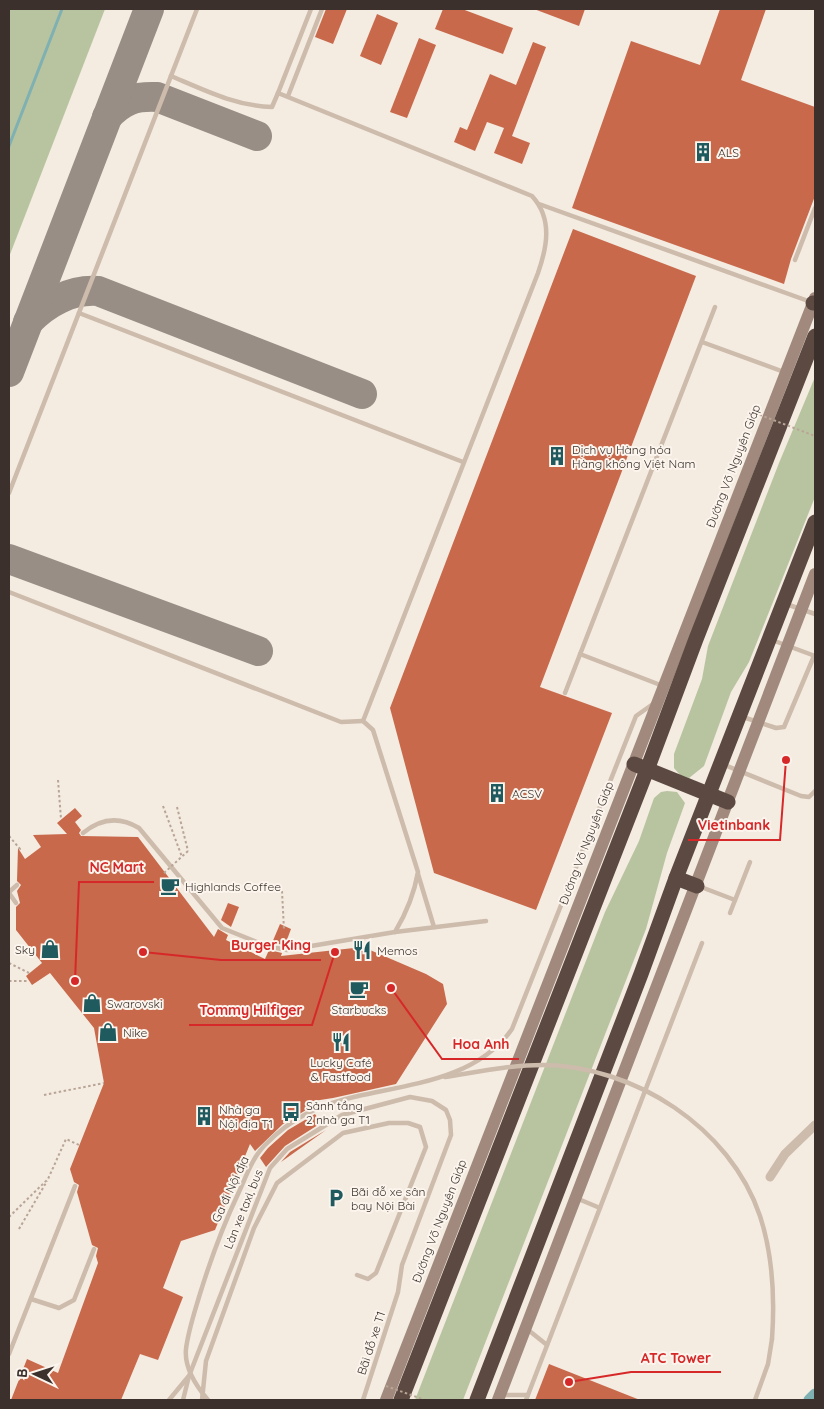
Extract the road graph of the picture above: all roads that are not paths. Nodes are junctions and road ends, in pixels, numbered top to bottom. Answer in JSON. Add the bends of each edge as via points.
{"nodes":[{"id":1,"x":196,"y":9,"type":"edge"},
{"id":2,"x":311,"y":9,"type":"edge"},
{"id":3,"x":322,"y":9,"type":"edge"},
{"id":4,"x":171,"y":76,"type":"junction"},
{"id":5,"x":278,"y":93,"type":"junction"},
{"id":6,"x":288,"y":96,"type":"junction"},
{"id":7,"x":539,"y":204,"type":"junction"},
{"id":8,"x":815,"y":208,"type":"edge"},
{"id":9,"x":795,"y":260,"type":"dead end"},
{"id":10,"x":815,"y":301,"type":"edge"},
{"id":11,"x":715,"y":307,"type":"dead end"},
{"id":12,"x":79,"y":313,"type":"junction"},
{"id":13,"x":815,"y":336,"type":"edge"},
{"id":14,"x":702,"y":342,"type":"junction"},
{"id":15,"x":786,"y":373,"type":"junction"},
{"id":16,"x":463,"y":462,"type":"junction"},
{"id":17,"x":9,"y":493,"type":"edge"},
{"id":18,"x":815,"y":522,"type":"edge"},
{"id":19,"x":815,"y":574,"type":"edge"},
{"id":20,"x":9,"y":592,"type":"edge"},
{"id":21,"x":784,"y":603,"type":"junction"},
{"id":22,"x":802,"y":609,"type":"junction"},
{"id":23,"x":815,"y":614,"type":"edge"},
{"id":24,"x":696,"y":639,"type":"junction"},
{"id":25,"x":770,"y":639,"type":"junction"},
{"id":26,"x":788,"y":646,"type":"junction"},
{"id":27,"x":580,"y":654,"type":"junction"},
{"id":28,"x":815,"y":656,"type":"edge"},
{"id":29,"x":674,"y":662,"type":"junction"},
{"id":30,"x":670,"y":689,"type":"junction"},
{"id":31,"x":565,"y":693,"type":"dead end"},
{"id":32,"x":659,"y":701,"type":"junction"},
{"id":33,"x":740,"y":716,"type":"junction"},
{"id":34,"x":363,"y":721,"type":"junction"},
{"id":35,"x":759,"y":722,"type":"junction"},
{"id":36,"x":721,"y":764,"type":"junction"},
{"id":37,"x":640,"y":767,"type":"junction"},
{"id":38,"x":740,"y":771,"type":"junction"},
{"id":39,"x":815,"y":791,"type":"edge"},
{"id":40,"x":709,"y":794,"type":"junction"},
{"id":41,"x":728,"y":802,"type":"junction"},
{"id":42,"x":83,"y":832,"type":"dead end"},
{"id":43,"x":750,"y":862,"type":"dead end"},
{"id":44,"x":418,"y":872,"type":"junction"},
{"id":45,"x":676,"y":878,"type":"junction"},
{"id":46,"x":17,"y":885,"type":"dead end"},
{"id":47,"x":697,"y":886,"type":"junction"},
{"id":48,"x":601,"y":888,"type":"junction"},
{"id":49,"x":9,"y":892,"type":"edge"},
{"id":50,"x":582,"y":896,"type":"junction"},
{"id":51,"x":735,"y":900,"type":"junction"},
{"id":52,"x":16,"y":903,"type":"dead end"},
{"id":53,"x":730,"y":913,"type":"dead end"},
{"id":54,"x":486,"y":921,"type":"dead end"},
{"id":55,"x":434,"y":928,"type":"junction"},
{"id":56,"x":395,"y":932,"type":"junction"},
{"id":57,"x":702,"y":943,"type":"dead end"},
{"id":58,"x":445,"y":1077,"type":"junction"},
{"id":59,"x":815,"y":1125,"type":"edge"},
{"id":60,"x":770,"y":1177,"type":"dead end"},
{"id":61,"x":75,"y":1186,"type":"dead end"},
{"id":62,"x":576,"y":1198,"type":"junction"},
{"id":63,"x":600,"y":1208,"type":"junction"},
{"id":64,"x":94,"y":1249,"type":"dead end"},
{"id":65,"x":357,"y":1275,"type":"dead end"},
{"id":66,"x":398,"y":1292,"type":"joint"},
{"id":67,"x":30,"y":1299,"type":"junction"},
{"id":68,"x":526,"y":1328,"type":"junction"},
{"id":69,"x":547,"y":1346,"type":"junction"},
{"id":70,"x":9,"y":1354,"type":"edge"},
{"id":71,"x":189,"y":1376,"type":"junction"},
{"id":72,"x":499,"y":1398,"type":"edge"},
{"id":73,"x":527,"y":1398,"type":"edge"},
{"id":74,"x":169,"y":1400,"type":"edge"},
{"id":75,"x":183,"y":1400,"type":"edge"},
{"id":76,"x":202,"y":1400,"type":"edge"},
{"id":77,"x":208,"y":1400,"type":"edge"},
{"id":78,"x":362,"y":1400,"type":"edge"},
{"id":79,"x":386,"y":1400,"type":"edge"},
{"id":80,"x":401,"y":1400,"type":"edge"},
{"id":81,"x":477,"y":1400,"type":"edge"},
{"id":82,"x":755,"y":1400,"type":"edge"}],
"edges":[{"from":1,"to":4,"type":"lane"},
{"from":2,"to":5,"type":"lane"},
{"from":3,"to":6,"type":"lane"},
{"from":4,"to":5,"type":"lane","via":[[221,97],[253,106],[272,108]]},
{"from":4,"to":12,"type":"lane"},
{"from":5,"to":6,"type":"lane"},
{"from":6,"to":7,"type":"lane","via":[[532,196]]},
{"from":7,"to":10,"type":"lane"},
{"from":7,"to":16,"type":"lane","via":[[547,236],[544,254]]},
{"from":8,"to":9,"type":"lane"},
{"from":10,"to":15,"type":"main road","name":"Đường Võ Nguyên Giáp"},
{"from":11,"to":14,"type":"lane"},
{"from":12,"to":16,"type":"lane"},
{"from":12,"to":17,"type":"lane"},
{"from":13,"to":24,"type":"highway","name":"Đường Võ Nguyên Giáp"},
{"from":14,"to":15,"type":"lane"},
{"from":14,"to":27,"type":"lane"},
{"from":15,"to":29,"type":"main road","name":"Đường Võ Nguyên Giáp"},
{"from":16,"to":34,"type":"lane"},
{"from":18,"to":21,"type":"highway"},
{"from":19,"to":22,"type":"main road"},
{"from":20,"to":34,"type":"lane","via":[[341,722]]},
{"from":21,"to":22,"type":"lane"},
{"from":21,"to":25,"type":"highway"},
{"from":22,"to":23,"type":"lane"},
{"from":22,"to":26,"type":"main road"},
{"from":24,"to":29,"type":"main road"},
{"from":24,"to":30,"type":"highway","name":"Đường Võ Nguyên Giáp"},
{"from":25,"to":26,"type":"lane"},
{"from":25,"to":33,"type":"highway"},
{"from":26,"to":28,"type":"lane"},
{"from":26,"to":35,"type":"main road"},
{"from":27,"to":30,"type":"lane"},
{"from":27,"to":31,"type":"lane"},
{"from":28,"to":35,"type":"lane","via":[[784,727],[776,728]]},
{"from":29,"to":30,"type":"main road","name":"Đường Võ Nguyên Giáp"},
{"from":30,"to":32,"type":"main road","name":"Đường Võ Nguyên Giáp"},
{"from":30,"to":37,"type":"highway","name":"Đường Võ Nguyên Giáp"},
{"from":32,"to":37,"type":"main road","name":"Đường Võ Nguyên Giáp"},
{"from":32,"to":58,"type":"lane","name":"Ga đi Nội địa","via":[[636,716],[512,1029],[492,1051]]},
{"from":33,"to":35,"type":"lane"},
{"from":33,"to":36,"type":"highway"},
{"from":34,"to":44,"type":"lane","via":[[374,730]]},
{"from":35,"to":38,"type":"main road"},
{"from":36,"to":38,"type":"lane"},
{"from":36,"to":40,"type":"highway"},
{"from":37,"to":40,"type":"highway"},
{"from":37,"to":48,"type":"highway","name":"Đường Võ Nguyên Giáp"},
{"from":37,"to":50,"type":"main road","name":"Đường Võ Nguyên Giáp"},
{"from":38,"to":39,"type":"lane","via":[[802,796],[809,797]]},
{"from":38,"to":41,"type":"main road"},
{"from":40,"to":41,"type":"highway"},
{"from":40,"to":45,"type":"highway"},
{"from":41,"to":47,"type":"main road"},
{"from":42,"to":56,"type":"lane","via":[[93,824],[110,819],[126,820],[139,828],[222,928],[266,946],[287,950]]},
{"from":43,"to":51,"type":"lane"},
{"from":44,"to":55,"type":"lane"},
{"from":44,"to":56,"type":"lane","via":[[414,894]]},
{"from":45,"to":47,"type":"highway"},
{"from":45,"to":81,"type":"highway"},
{"from":46,"to":49,"type":"lane"},
{"from":47,"to":51,"type":"lane"},
{"from":47,"to":62,"type":"main road"},
{"from":48,"to":50,"type":"main road"},
{"from":48,"to":80,"type":"highway","name":"Đường Võ Nguyên Giáp"},
{"from":49,"to":52,"type":"lane"},
{"from":50,"to":79,"type":"main road","name":"Đường Võ Nguyên Giáp"},
{"from":51,"to":53,"type":"lane"},
{"from":54,"to":55,"type":"lane"},
{"from":55,"to":56,"type":"lane"},
{"from":57,"to":63,"type":"lane"},
{"from":58,"to":77,"type":"lane","name":"Ga đi Nội địa","bridge":true,"via":[[327,1103],[289,1123],[264,1146],[254,1160],[216,1241],[186,1350],[188,1368]]},
{"from":58,"to":82,"type":"lane","name":"Ga đi Nội địa","bridge":true,"via":[[542,1065],[582,1070],[634,1084],[678,1109],[711,1137],[743,1178],[759,1214],[770,1253],[774,1300],[772,1339],[768,1364]]},
{"from":59,"to":60,"type":"street","via":[[785,1154]]},
{"from":61,"to":67,"type":"lane"},
{"from":62,"to":63,"type":"lane"},
{"from":62,"to":68,"type":"main road"},
{"from":63,"to":69,"type":"lane"},
{"from":64,"to":67,"type":"lane","via":[[74,1300],[59,1308]]},
{"from":65,"to":76,"type":"lane","via":[[368,1279],[376,1273],[426,1147],[420,1127],[389,1123],[343,1132],[277,1182],[254,1228],[206,1361]]},
{"from":66,"to":71,"type":"lane","name":"Làn xe taxi, bus","via":[[402,1265],[451,1135],[446,1110],[432,1101],[410,1097],[342,1115],[288,1149],[270,1168]]},
{"from":66,"to":78,"type":"lane","name":"Bãi đỗ xe T1"},
{"from":67,"to":70,"type":"lane"},
{"from":68,"to":69,"type":"lane"},
{"from":68,"to":72,"type":"main road"},
{"from":69,"to":73,"type":"lane"},
{"from":71,"to":74,"type":"lane"},
{"from":71,"to":75,"type":"lane","name":"Làn xe taxi, bus"},
{"from":72,"to":73,"type":"lane"}]}
